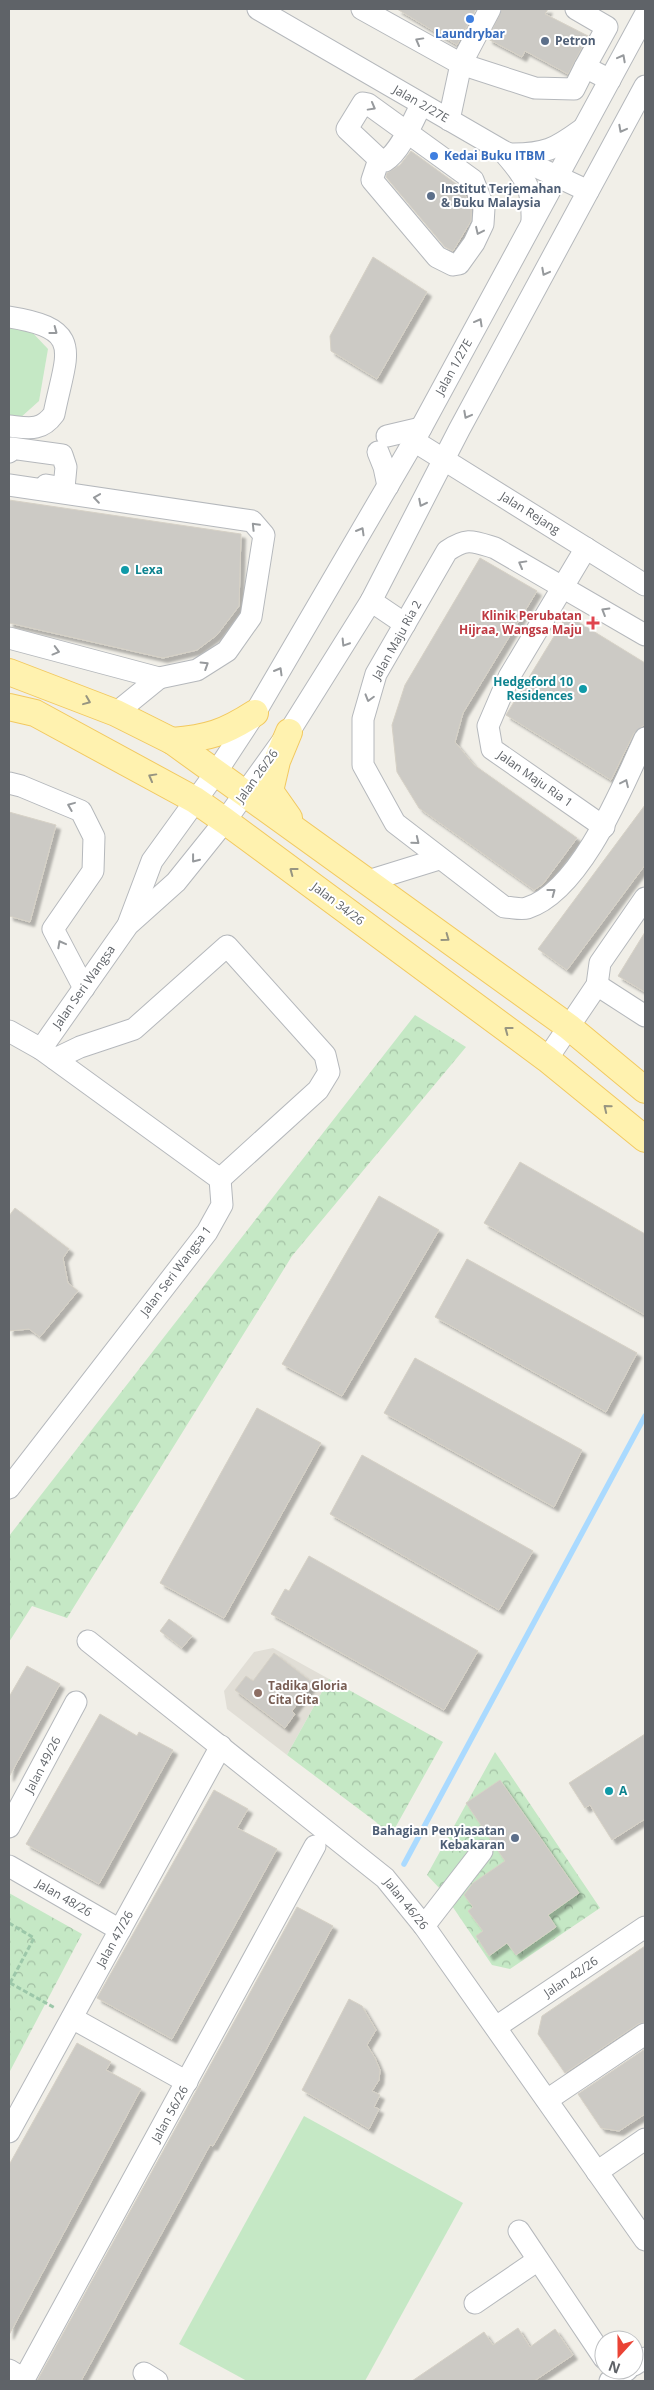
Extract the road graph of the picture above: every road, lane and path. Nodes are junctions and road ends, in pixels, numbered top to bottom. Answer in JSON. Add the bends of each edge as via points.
{"nodes":[{"id":1,"x":258,"y":9,"type":"edge"},
{"id":2,"x":362,"y":9,"type":"edge"},
{"id":3,"x":490,"y":9,"type":"edge"},
{"id":4,"x":576,"y":9,"type":"edge"},
{"id":5,"x":645,"y":15,"type":"edge"},
{"id":6,"x":461,"y":64,"type":"junction"},
{"id":7,"x":586,"y":67,"type":"junction"},
{"id":8,"x":610,"y":80,"type":"junction"},
{"id":9,"x":645,"y":86,"type":"edge"},
{"id":10,"x":421,"y":105,"type":"junction"},
{"id":11,"x":448,"y":120,"type":"junction"},
{"id":12,"x":585,"y":126,"type":"junction"},
{"id":13,"x":407,"y":131,"type":"junction"},
{"id":14,"x":507,"y":153,"type":"junction"},
{"id":15,"x":379,"y":159,"type":"junction"},
{"id":16,"x":558,"y":177,"type":"junction"},
{"id":17,"x":588,"y":191,"type":"junction"},
{"id":18,"x":532,"y":224,"type":"junction"},
{"id":19,"x":9,"y":317,"type":"edge"},
{"id":20,"x":9,"y":426,"type":"edge"},
{"id":21,"x":37,"y":429,"type":"junction"},
{"id":22,"x":417,"y":435,"type":"junction"},
{"id":23,"x":35,"y":451,"type":"junction"},
{"id":24,"x":9,"y":452,"type":"edge"},
{"id":25,"x":444,"y":460,"type":"junction"},
{"id":26,"x":9,"y":480,"type":"edge"},
{"id":27,"x":9,"y":485,"type":"edge"},
{"id":28,"x":388,"y":486,"type":"junction"},
{"id":29,"x":586,"y":548,"type":"junction"},
{"id":30,"x":645,"y":585,"type":"edge"},
{"id":31,"x":565,"y":587,"type":"junction"},
{"id":32,"x":371,"y":601,"type":"junction"},
{"id":33,"x":405,"y":624,"type":"junction"},
{"id":34,"x":645,"y":635,"type":"edge"},
{"id":35,"x":9,"y":638,"type":"edge"},
{"id":36,"x":9,"y":672,"type":"edge"},
{"id":37,"x":159,"y":678,"type":"junction"},
{"id":38,"x":9,"y":707,"type":"edge"},
{"id":39,"x":35,"y":713,"type":"junction"},
{"id":40,"x":116,"y":713,"type":"junction"},
{"id":41,"x":255,"y":713,"type":"junction"},
{"id":42,"x":9,"y":720,"type":"edge"},
{"id":43,"x":288,"y":732,"type":"junction"},
{"id":44,"x":645,"y":738,"type":"edge"},
{"id":45,"x":172,"y":740,"type":"junction"},
{"id":46,"x":217,"y":771,"type":"junction"},
{"id":47,"x":9,"y":784,"type":"edge"},
{"id":48,"x":246,"y":792,"type":"junction"},
{"id":49,"x":195,"y":800,"type":"junction"},
{"id":50,"x":225,"y":820,"type":"junction"},
{"id":51,"x":604,"y":827,"type":"junction"},
{"id":52,"x":303,"y":834,"type":"junction"},
{"id":53,"x":439,"y":859,"type":"junction"},
{"id":54,"x":368,"y":881,"type":"junction"},
{"id":55,"x":645,"y":898,"type":"edge"},
{"id":56,"x":128,"y":925,"type":"junction"},
{"id":57,"x":597,"y":985,"type":"junction"},
{"id":58,"x":84,"y":988,"type":"junction"},
{"id":59,"x":645,"y":1016,"type":"edge"},
{"id":60,"x":569,"y":1027,"type":"junction"},
{"id":61,"x":9,"y":1031,"type":"edge"},
{"id":62,"x":48,"y":1054,"type":"junction"},
{"id":63,"x":547,"y":1059,"type":"junction"},
{"id":64,"x":645,"y":1090,"type":"edge"},
{"id":65,"x":645,"y":1138,"type":"edge"},
{"id":66,"x":220,"y":1178,"type":"junction"},
{"id":67,"x":9,"y":1488,"type":"edge"},
{"id":68,"x":88,"y":1640,"type":"dead end"},
{"id":69,"x":76,"y":1702,"type":"dead end"},
{"id":70,"x":221,"y":1746,"type":"junction"},
{"id":71,"x":9,"y":1828,"type":"edge"},
{"id":72,"x":315,"y":1846,"type":"dead end"},
{"id":73,"x":482,"y":1851,"type":"dead end"},
{"id":74,"x":9,"y":1866,"type":"edge"},
{"id":75,"x":9,"y":1923,"type":"edge"},
{"id":76,"x":424,"y":1926,"type":"junction"},
{"id":77,"x":645,"y":1927,"type":"edge"},
{"id":78,"x":120,"y":1930,"type":"junction"},
{"id":79,"x":9,"y":1984,"type":"edge"},
{"id":80,"x":72,"y":2018,"type":"junction"},
{"id":81,"x":496,"y":2027,"type":"junction"},
{"id":82,"x":645,"y":2034,"type":"edge"},
{"id":83,"x":187,"y":2082,"type":"junction"},
{"id":84,"x":548,"y":2100,"type":"junction"},
{"id":85,"x":9,"y":2132,"type":"edge"},
{"id":86,"x":641,"y":2150,"type":"edge"},
{"id":87,"x":597,"y":2172,"type":"junction"},
{"id":88,"x":520,"y":2231,"type":"dead end"},
{"id":89,"x":645,"y":2240,"type":"edge"},
{"id":90,"x":538,"y":2260,"type":"junction"},
{"id":91,"x":475,"y":2303,"type":"dead end"},
{"id":92,"x":594,"y":2343,"type":"edge"},
{"id":93,"x":19,"y":2377,"type":"edge"}],
"edges":[{"from":1,"to":10,"type":"street","name":"Jalan 2/27E"},
{"from":6,"to":2,"type":"street","one_way":true},
{"from":3,"to":6,"type":"street"},
{"from":4,"to":7,"type":"street","via":[[606,27]]},
{"from":8,"to":5,"type":"street","name":"Jalan 1/27E","one_way":true},
{"from":6,"to":7,"type":"street","via":[[535,88],[574,89]]},
{"from":6,"to":11,"type":"street"},
{"from":7,"to":8,"type":"street"},
{"from":8,"to":12,"type":"street","name":"Jalan 1/27E"},
{"from":9,"to":17,"type":"street","one_way":true},
{"from":10,"to":11,"type":"street","name":"Jalan 2/27E"},
{"from":10,"to":13,"type":"street"},
{"from":11,"to":14,"type":"street","name":"Jalan 2/27E"},
{"from":12,"to":14,"type":"street","via":[[562,144],[538,154]]},
{"from":12,"to":16,"type":"street","name":"Jalan 1/27E"},
{"from":13,"to":15,"type":"street","via":[[391,157],[385,161]]},
{"from":15,"to":13,"type":"street","one_way":true,"via":[[347,129],[363,103]]},
{"from":13,"to":15,"type":"street","one_way":true,"via":[[473,180],[481,196],[483,224],[459,264],[453,265],[437,257],[372,180]]},
{"from":14,"to":16,"type":"street","name":"Jalan 2/27E"},
{"from":14,"to":18,"type":"street","via":[[528,183],[533,199]]},
{"from":16,"to":17,"type":"street","name":"Jalan 2/27E"},
{"from":16,"to":18,"type":"street","name":"Jalan 1/27E"},
{"from":17,"to":25,"type":"street","one_way":true},
{"from":22,"to":18,"type":"street","name":"Jalan 1/27E","one_way":true},
{"from":19,"to":21,"type":"street","one_way":true,"via":[[53,328],[61,336],[66,350],[54,414]]},
{"from":20,"to":21,"type":"street"},
{"from":21,"to":23,"type":"street"},
{"from":22,"to":25,"type":"street","name":"Jalan Rejang"},
{"from":22,"to":28,"type":"street","name":"Jalan 1/27E"},
{"from":22,"to":28,"type":"street","via":[[383,444]]},
{"from":23,"to":24,"type":"street","via":[[11,448]]},
{"from":23,"to":26,"type":"street","via":[[62,455],[66,467],[64,488]]},
{"from":25,"to":29,"type":"street","name":"Jalan Rejang"},
{"from":25,"to":32,"type":"street","one_way":true},
{"from":37,"to":27,"type":"street","one_way":true,"via":[[197,670],[227,651],[251,617],[264,535],[252,520]]},
{"from":41,"to":28,"type":"street","name":"Jalan 1/27E","one_way":true},
{"from":29,"to":30,"type":"street","name":"Jalan Rejang"},
{"from":29,"to":31,"type":"street","name":"Jalan Maju Ria 1"},
{"from":31,"to":33,"type":"street","name":"Jalan Maju Ria 2","one_way":true,"via":[[495,548],[472,540],[460,542],[447,550]]},
{"from":34,"to":31,"type":"street","name":"Jalan Maju Ria 2","one_way":true},
{"from":31,"to":51,"type":"street","name":"Jalan Maju Ria 1","via":[[509,677],[488,726],[492,749]]},
{"from":32,"to":33,"type":"street"},
{"from":32,"to":43,"type":"street","one_way":true},
{"from":33,"to":53,"type":"street","name":"Jalan Maju Ria 2","one_way":true,"via":[[376,674],[364,719],[363,765],[395,824]]},
{"from":35,"to":37,"type":"street","one_way":true},
{"from":36,"to":40,"type":"main road","one_way":true},
{"from":37,"to":40,"type":"street"},
{"from":38,"to":39,"type":"main road","name":"Jalan 34/26"},
{"from":39,"to":42,"type":"street"},
{"from":49,"to":39,"type":"main road","name":"Jalan 34/26","one_way":true},
{"from":40,"to":45,"type":"main road"},
{"from":41,"to":45,"type":"main road","via":[[212,736]]},
{"from":41,"to":46,"type":"street"},
{"from":43,"to":48,"type":"street","name":"Jalan 26/26"},
{"from":43,"to":52,"type":"main road","via":[[270,790]]},
{"from":51,"to":44,"type":"street","name":"Jalan Maju Ria 2","one_way":true},
{"from":45,"to":46,"type":"main road"},
{"from":46,"to":48,"type":"main road"},
{"from":46,"to":49,"type":"street"},
{"from":58,"to":47,"type":"street","one_way":true,"via":[[53,929],[93,871],[94,837],[81,810]]},
{"from":48,"to":50,"type":"street","name":"Jalan 26/26"},
{"from":48,"to":52,"type":"main road"},
{"from":49,"to":50,"type":"main road","name":"Jalan 34/26"},
{"from":49,"to":56,"type":"street","name":"Jalan Seri Wangsa","via":[[152,861]]},
{"from":50,"to":56,"type":"street","name":"Jalan Seri Wangsa","one_way":true,"via":[[176,882]]},
{"from":63,"to":50,"type":"main road","name":"Jalan 34/26","one_way":true},
{"from":53,"to":51,"type":"street","name":"Jalan Maju Ria 2","one_way":true,"via":[[504,907],[526,908],[555,891]]},
{"from":52,"to":54,"type":"main road"},
{"from":53,"to":54,"type":"street"},
{"from":54,"to":60,"type":"main road","one_way":true},
{"from":55,"to":57,"type":"street","via":[[600,963]]},
{"from":56,"to":58,"type":"street","name":"Jalan Seri Wangsa"},
{"from":57,"to":59,"type":"street"},
{"from":57,"to":60,"type":"street"},
{"from":58,"to":62,"type":"street","name":"Jalan Seri Wangsa"},
{"from":60,"to":63,"type":"street"},
{"from":60,"to":64,"type":"main road"},
{"from":61,"to":62,"type":"street"},
{"from":62,"to":66,"type":"street"},
{"from":62,"to":66,"type":"street","via":[[134,1029],[227,946],[325,1054],[329,1072],[318,1090]]},
{"from":65,"to":63,"type":"main road","name":"Jalan 34/26","one_way":true},
{"from":66,"to":67,"type":"street","name":"Jalan Seri Wangsa 1","via":[[222,1205],[207,1232]]},
{"from":68,"to":70,"type":"street","name":"Jalan 46/26"},
{"from":69,"to":71,"type":"street","name":"Jalan 49/26"},
{"from":70,"to":76,"type":"street","name":"Jalan 46/26","via":[[385,1878]]},
{"from":70,"to":78,"type":"street","name":"Jalan 47/26"},
{"from":72,"to":83,"type":"street","name":"Jalan 56/26"},
{"from":73,"to":76,"type":"street"},
{"from":74,"to":78,"type":"street","name":"Jalan 48/26"},
{"from":75,"to":79,"type":"path","via":[[34,1938]]},
{"from":76,"to":81,"type":"street","name":"Jalan 46/26"},
{"from":77,"to":81,"type":"street","name":"Jalan 42/26"},
{"from":78,"to":80,"type":"street","name":"Jalan 47/26"},
{"from":79,"to":80,"type":"path"},
{"from":80,"to":83,"type":"street"},
{"from":80,"to":85,"type":"street","name":"Jalan 47/26"},
{"from":81,"to":84,"type":"street","name":"Jalan 46/26"},
{"from":82,"to":84,"type":"street"},
{"from":83,"to":93,"type":"street","name":"Jalan 56/26"},
{"from":84,"to":87,"type":"street","name":"Jalan 46/26"},
{"from":86,"to":87,"type":"street"},
{"from":87,"to":89,"type":"street","name":"Jalan 46/26"},
{"from":88,"to":90,"type":"street"},
{"from":90,"to":91,"type":"street"},
{"from":90,"to":92,"type":"street"}]}
